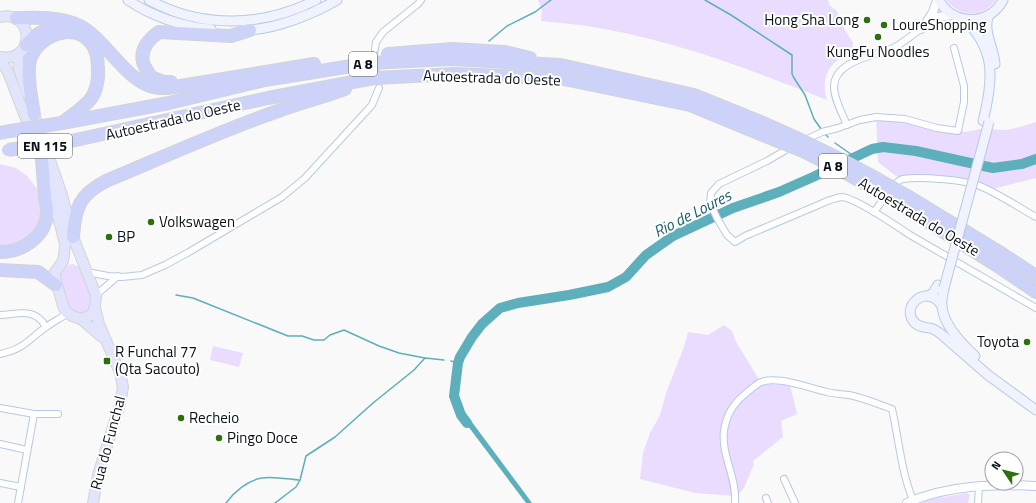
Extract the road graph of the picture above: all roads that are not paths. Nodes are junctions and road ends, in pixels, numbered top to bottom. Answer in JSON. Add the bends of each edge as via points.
{"nodes":[{"id":1,"x":128,"y":0,"type":"edge"},
{"id":2,"x":149,"y":0,"type":"edge"},
{"id":3,"x":316,"y":0,"type":"edge"},
{"id":4,"x":337,"y":0,"type":"edge"},
{"id":5,"x":421,"y":0,"type":"edge"},
{"id":6,"x":938,"y":0,"type":"edge"},
{"id":7,"x":1003,"y":0,"type":"edge"},
{"id":8,"x":6,"y":15,"type":"edge"},
{"id":9,"x":953,"y":15,"type":"junction"},
{"id":10,"x":989,"y":15,"type":"junction"},
{"id":11,"x":180,"y":18,"type":"junction"},
{"id":12,"x":964,"y":20,"type":"junction"},
{"id":13,"x":921,"y":29,"type":"junction"},
{"id":14,"x":250,"y":30,"type":"junction"},
{"id":15,"x":76,"y":34,"type":"junction"},
{"id":16,"x":26,"y":45,"type":"junction"},
{"id":17,"x":954,"y":48,"type":"dead end"},
{"id":18,"x":375,"y":49,"type":"tunnel mouth"},
{"id":19,"x":17,"y":55,"type":"junction"},
{"id":20,"x":0,"y":58,"type":"edge"},
{"id":21,"x":561,"y":65,"type":"junction"},
{"id":22,"x":192,"y":83,"type":"junction"},
{"id":23,"x":376,"y":83,"type":"junction"},
{"id":24,"x":34,"y":115,"type":"junction"},
{"id":25,"x":986,"y":121,"type":"junction"},
{"id":26,"x":62,"y":123,"type":"junction"},
{"id":27,"x":847,"y":125,"type":"junction"},
{"id":28,"x":760,"y":128,"type":"junction"},
{"id":29,"x":5,"y":132,"type":"edge"},
{"id":30,"x":3,"y":151,"type":"edge"},
{"id":31,"x":42,"y":160,"type":"junction"},
{"id":32,"x":907,"y":202,"type":"junction"},
{"id":33,"x":874,"y":212,"type":"junction"},
{"id":34,"x":1035,"y":215,"type":"edge"},
{"id":35,"x":73,"y":238,"type":"junction"},
{"id":36,"x":0,"y":252,"type":"edge"},
{"id":37,"x":58,"y":267,"type":"junction"},
{"id":38,"x":85,"y":268,"type":"junction"},
{"id":39,"x":0,"y":270,"type":"edge"},
{"id":40,"x":118,"y":276,"type":"junction"},
{"id":41,"x":1036,"y":276,"type":"edge"},
{"id":42,"x":56,"y":285,"type":"junction"},
{"id":43,"x":941,"y":287,"type":"junction"},
{"id":44,"x":1036,"y":292,"type":"edge"},
{"id":45,"x":96,"y":295,"type":"junction"},
{"id":46,"x":928,"y":296,"type":"junction"},
{"id":47,"x":95,"y":307,"type":"junction"},
{"id":48,"x":1036,"y":308,"type":"edge"},
{"id":49,"x":942,"y":309,"type":"junction"},
{"id":50,"x":68,"y":314,"type":"junction"},
{"id":51,"x":0,"y":315,"type":"edge"},
{"id":52,"x":81,"y":319,"type":"junction"},
{"id":53,"x":46,"y":327,"type":"junction"},
{"id":54,"x":926,"y":328,"type":"junction"},
{"id":55,"x":105,"y":340,"type":"junction"},
{"id":56,"x":0,"y":354,"type":"edge"},
{"id":57,"x":1036,"y":403,"type":"edge"},
{"id":58,"x":0,"y":408,"type":"edge"},
{"id":59,"x":1036,"y":410,"type":"edge"},
{"id":60,"x":34,"y":414,"type":"junction"},
{"id":61,"x":58,"y":414,"type":"dead end"},
{"id":62,"x":0,"y":444,"type":"edge"},
{"id":63,"x":27,"y":450,"type":"junction"},
{"id":64,"x":784,"y":479,"type":"dead end"},
{"id":65,"x":0,"y":483,"type":"edge"},
{"id":66,"x":979,"y":486,"type":"junction"},
{"id":67,"x":1036,"y":486,"type":"edge"},
{"id":68,"x":21,"y":487,"type":"junction"},
{"id":69,"x":910,"y":502,"type":"edge"},
{"id":70,"x":18,"y":503,"type":"edge"},
{"id":71,"x":93,"y":503,"type":"edge"},
{"id":72,"x":735,"y":503,"type":"edge"},
{"id":73,"x":795,"y":503,"type":"edge"},
{"id":74,"x":978,"y":503,"type":"edge"}],
"edges":[{"from":1,"to":11,"type":"main road","via":[[158,16]]},
{"from":2,"to":11,"type":"main road"},
{"from":3,"to":11,"type":"main road","via":[[302,7],[252,21]]},
{"from":4,"to":14,"type":"main road","via":[[306,16]]},
{"from":5,"to":18,"type":"street","via":[[383,32],[376,42]]},
{"from":6,"to":9,"type":"main road"},
{"from":6,"to":13,"type":"street","via":[[931,16]]},
{"from":7,"to":10,"type":"main road"},
{"from":8,"to":16,"type":"main road","via":[[24,25],[27,34]]},
{"from":8,"to":22,"type":"highway","via":[[65,20],[80,26],[95,36],[138,80],[153,87],[168,88]]},
{"from":9,"to":12,"type":"main road"},
{"from":9,"to":13,"type":"street","via":[[938,17]]},
{"from":10,"to":12,"type":"main road","via":[[981,19]]},
{"from":10,"to":25,"type":"main road","via":[[986,24],[997,77],[995,96]]},
{"from":11,"to":14,"type":"main road","via":[[200,28]]},
{"from":12,"to":25,"type":"main road","via":[[981,38],[990,62],[990,95]]},
{"from":13,"to":27,"type":"street","via":[[895,46],[847,65],[839,72],[834,90]]},
{"from":14,"to":22,"type":"highway","via":[[231,36],[160,32],[151,38],[144,49],[143,62],[151,77],[164,82]]},
{"from":15,"to":16,"type":"highway","via":[[54,28],[36,33]]},
{"from":15,"to":24,"type":"highway","via":[[50,36],[34,51],[29,75]]},
{"from":15,"to":26,"type":"highway","via":[[91,43],[97,57],[99,75],[90,100]]},
{"from":16,"to":19,"type":"main road"},
{"from":17,"to":27,"type":"street","via":[[964,86],[964,102],[958,132],[905,119],[890,118],[860,120]]},
{"from":19,"to":20,"type":"main road"},
{"from":19,"to":24,"type":"main road","name":"Rua do Funchal","number":"EN 115"},
{"from":20,"to":31,"type":"main road","number":"EN 115","via":[[8,72]]},
{"from":21,"to":22,"type":"highway","via":[[505,52],[452,49],[368,55]]},
{"from":21,"to":26,"type":"highway","name":"Autoestrada do Oeste","number":"A 8","via":[[452,58],[370,63],[265,80],[169,103]]},
{"from":21,"to":28,"type":"highway","name":"Autoestrada do Oeste","number":"A 8","via":[[694,95]]},
{"from":23,"to":28,"type":"highway","name":"Autoestrada do Oeste","number":"A 8","via":[[454,74],[559,78],[690,105]]},
{"from":23,"to":30,"type":"highway","name":"Autoestrada do Oeste","number":"A 8","bridge":true,"via":[[268,98],[71,141]]},
{"from":23,"to":35,"type":"highway","via":[[261,117],[106,180],[85,195],[78,207]]},
{"from":23,"to":40,"type":"street","via":[[372,105],[282,198],[165,265],[142,275]]},
{"from":24,"to":35,"type":"main road","name":"Rua do Funchal","number":"EN 115","via":[[62,195]]},
{"from":25,"to":43,"type":"main road"},
{"from":26,"to":29,"type":"highway","name":"Autoestrada do Oeste","number":"A 8","bridge":true},
{"from":27,"to":33,"type":"street","via":[[822,132],[719,184],[711,192],[713,208],[727,235],[735,242],[842,197]]},
{"from":28,"to":32,"type":"highway","name":"Autoestrada do Oeste","number":"A 8","bridge":true,"via":[[813,145],[851,164]]},
{"from":31,"to":36,"type":"highway","via":[[47,210],[40,234],[22,248]]},
{"from":31,"to":37,"type":"main road","number":"EN 115","via":[[65,244],[63,262]]},
{"from":32,"to":41,"type":"highway","name":"Autoestrada do Oeste","number":"A 8","via":[[1004,255]]},
{"from":32,"to":44,"type":"highway","name":"Autoestrada do Oeste","number":"A 8"},
{"from":33,"to":34,"type":"street","via":[[902,179],[931,179],[977,185]]},
{"from":33,"to":48,"type":"street","via":[[910,236]]},
{"from":35,"to":38,"type":"main road","name":"Rua do Funchal","number":"EN 115"},
{"from":37,"to":38,"type":"main road","via":[[66,261],[73,260]]},
{"from":37,"to":42,"type":"main road","via":[[55,272]]},
{"from":38,"to":40,"type":"street","via":[[108,276]]},
{"from":38,"to":45,"type":"main road","name":"Rua do Funchal"},
{"from":39,"to":42,"type":"highway","via":[[38,272]]},
{"from":40,"to":45,"type":"street"},
{"from":42,"to":50,"type":"main road"},
{"from":43,"to":46,"type":"main road"},
{"from":43,"to":49,"type":"main road"},
{"from":45,"to":47,"type":"main road","name":"Rua do Funchal"},
{"from":46,"to":49,"type":"main road","via":[[939,301]]},
{"from":46,"to":54,"type":"main road","via":[[918,299],[911,308],[915,324]]},
{"from":47,"to":52,"type":"main road","via":[[92,314]]},
{"from":47,"to":55,"type":"main road","name":"Rua do Funchal"},
{"from":49,"to":54,"type":"main road","via":[[939,322],[931,328]]},
{"from":49,"to":57,"type":"main road","via":[[950,327],[970,351]]},
{"from":50,"to":52,"type":"main road","name":"Rua do Funchal"},
{"from":50,"to":53,"type":"street"},
{"from":51,"to":53,"type":"street","via":[[34,314]]},
{"from":52,"to":55,"type":"main road","name":"Rua do Funchal"},
{"from":53,"to":56,"type":"street","via":[[25,345]]},
{"from":54,"to":59,"type":"main road","via":[[941,334],[988,375]]},
{"from":55,"to":71,"type":"main road","name":"Rua do Funchal","via":[[120,373],[122,387],[120,404],[98,475]]},
{"from":58,"to":60,"type":"street"},
{"from":60,"to":61,"type":"street"},
{"from":60,"to":63,"type":"street"},
{"from":62,"to":63,"type":"street"},
{"from":63,"to":68,"type":"street"},
{"from":64,"to":73,"type":"street"},
{"from":65,"to":68,"type":"street"},
{"from":66,"to":67,"type":"street"},
{"from":66,"to":69,"type":"street","via":[[941,492]]},
{"from":66,"to":74,"type":"street"},
{"from":68,"to":70,"type":"street"},
{"from":69,"to":72,"type":"street","via":[[892,409],[850,395],[793,382],[769,381],[760,383],[740,398],[728,415],[724,429],[723,442],[733,481]]}]}
